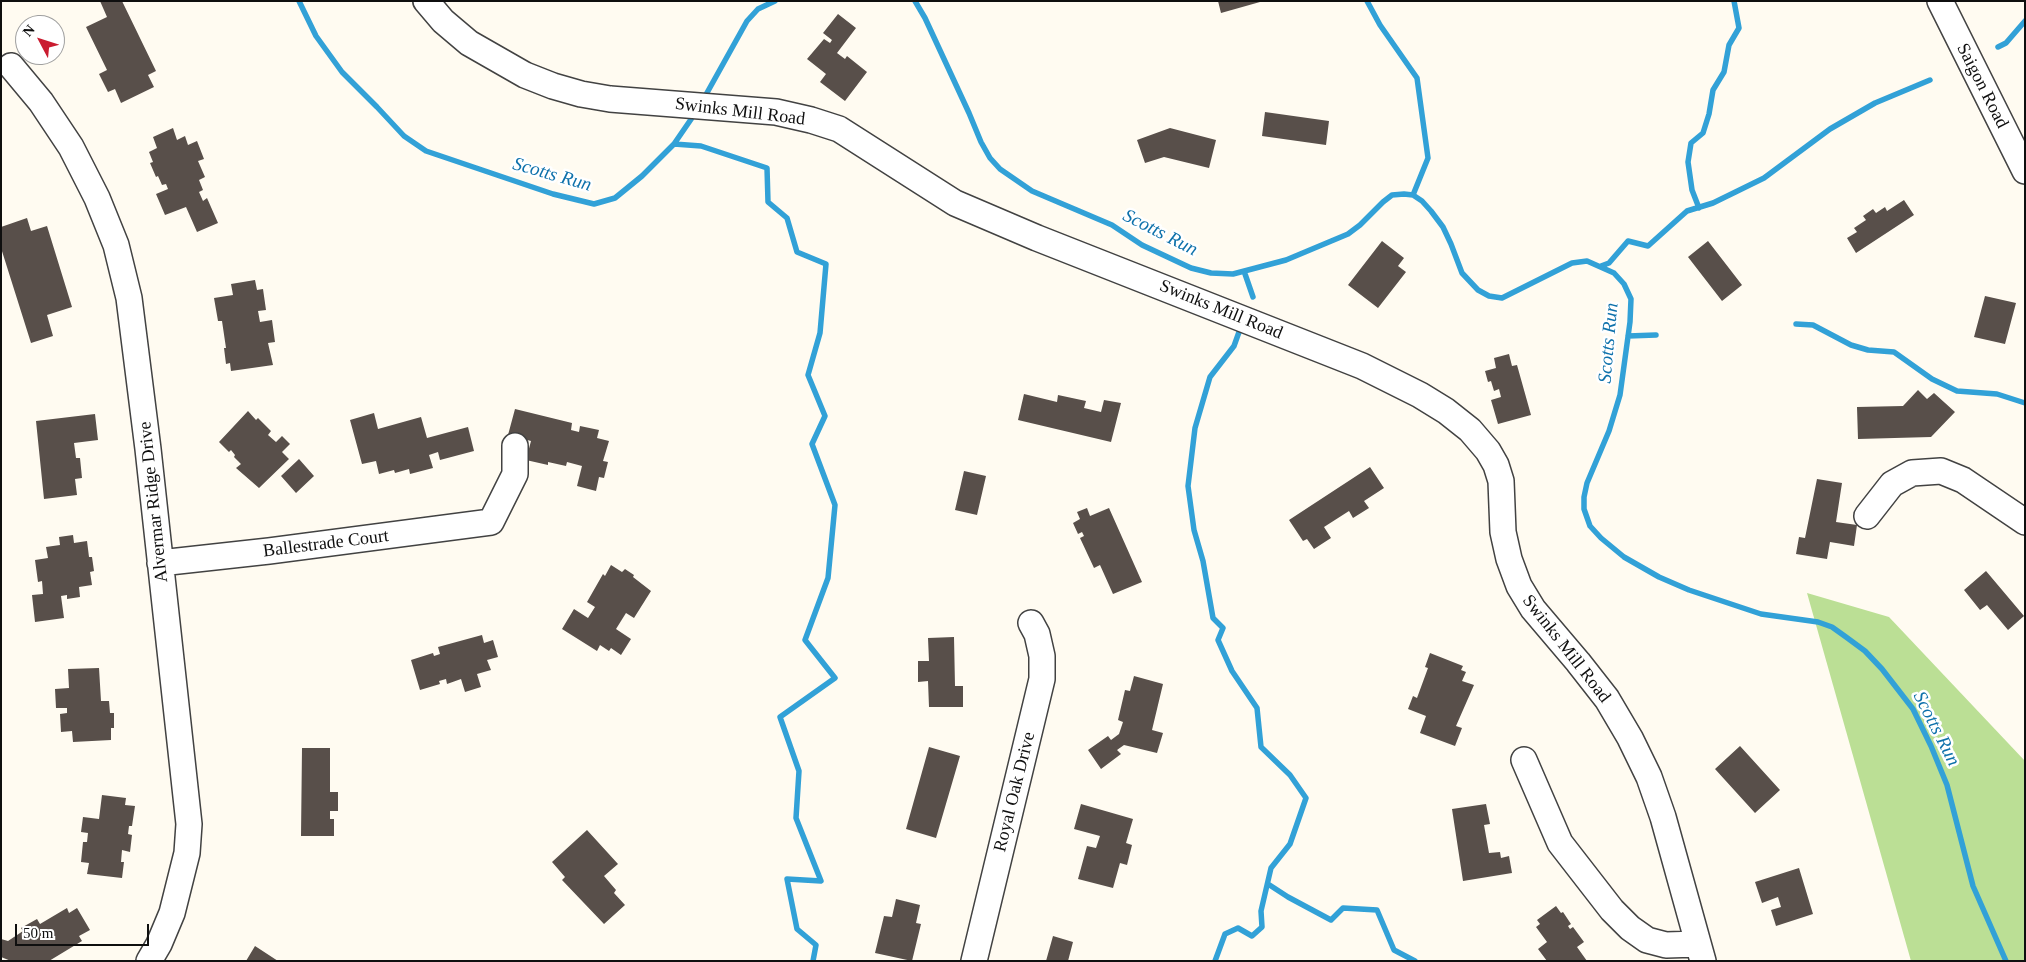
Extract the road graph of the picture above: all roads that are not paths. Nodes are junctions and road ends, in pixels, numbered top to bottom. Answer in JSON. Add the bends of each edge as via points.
{"nodes":[{"id":1,"x":426,"y":1,"type":"edge"},
{"id":2,"x":1940,"y":1,"type":"edge"},
{"id":3,"x":11,"y":66,"type":"dead end"},
{"id":4,"x":2025,"y":171,"type":"edge"},
{"id":5,"x":515,"y":446,"type":"dead end"},
{"id":6,"x":1867,"y":516,"type":"dead end"},
{"id":7,"x":2025,"y":522,"type":"edge"},
{"id":8,"x":160,"y":563,"type":"junction"},
{"id":9,"x":1031,"y":623,"type":"dead end"},
{"id":10,"x":1524,"y":760,"type":"dead end"},
{"id":11,"x":1701,"y":952,"type":"edge"},
{"id":12,"x":149,"y":961,"type":"edge"},
{"id":13,"x":974,"y":961,"type":"edge"}],
"edges":[{"from":1,"to":11,"type":"street","name":"Swinks Mill Road","via":[[469,43],[525,76],[581,94],[644,103],[776,112],[839,129],[955,203],[1362,366],[1446,411],[1470,430],[1496,465],[1501,481],[1503,532],[1519,586],[1533,609],[1606,699],[1649,777]]},
{"from":2,"to":4,"type":"street","name":"Saigon Road"},
{"from":3,"to":8,"type":"street","name":"Alvermar Ridge Drive","via":[[41,102],[71,147],[116,245],[129,298]]},
{"from":5,"to":8,"type":"street","name":"Ballestrade Court","via":[[516,474],[491,522]]},
{"from":6,"to":7,"type":"street","via":[[1892,484],[1912,473],[1941,471],[1963,480]]},
{"from":8,"to":12,"type":"street","name":"Alvermar Ridge Drive","via":[[189,824],[187,853],[174,905]]},
{"from":9,"to":13,"type":"street","name":"Royal Oak Drive","via":[[1042,656],[1042,679]]},
{"from":10,"to":11,"type":"street","via":[[1560,843],[1612,910],[1647,940]]}]}
